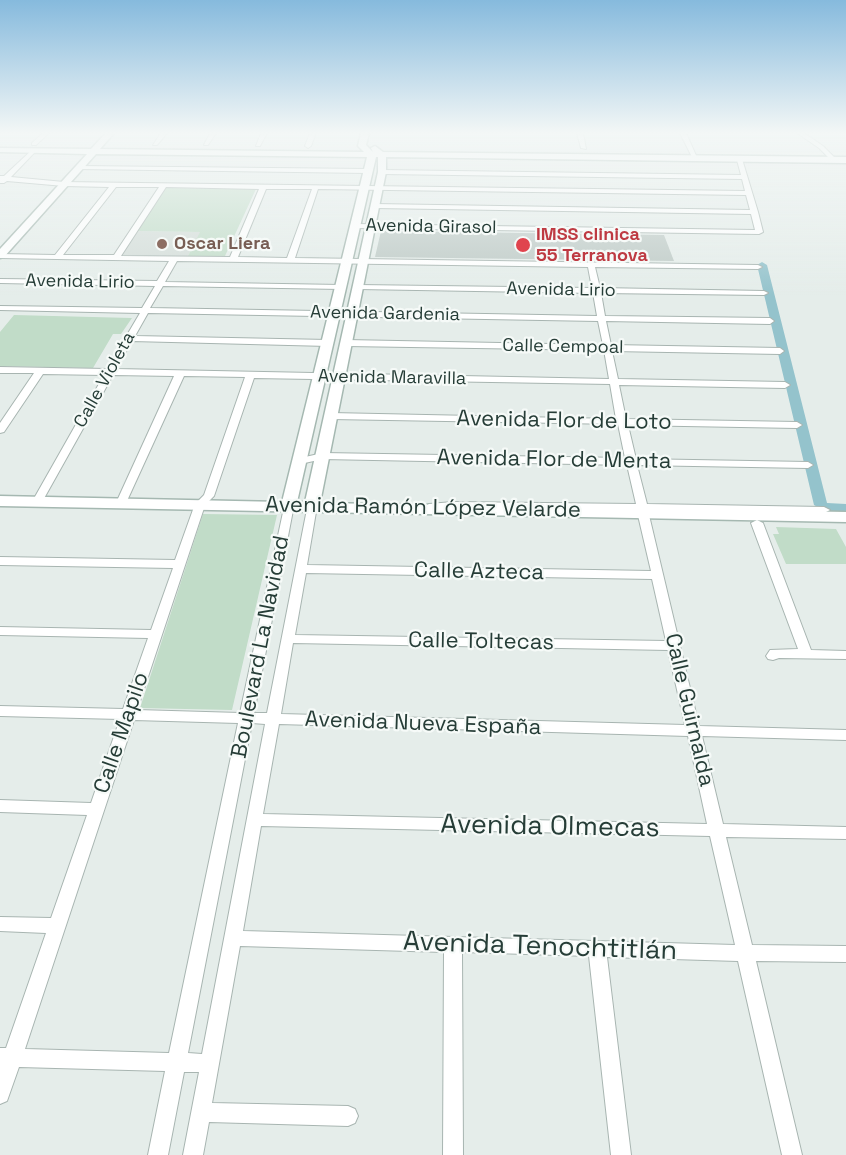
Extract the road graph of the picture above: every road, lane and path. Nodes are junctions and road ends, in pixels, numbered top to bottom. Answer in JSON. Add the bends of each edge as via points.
{"nodes":[{"id":1,"x":49,"y":187,"type":"edge"},
{"id":2,"x":60,"y":187,"type":"edge"},
{"id":3,"x":112,"y":187,"type":"edge"},
{"id":4,"x":163,"y":187,"type":"edge"},
{"id":5,"x":258,"y":187,"type":"edge"},
{"id":6,"x":263,"y":187,"type":"junction"},
{"id":7,"x":316,"y":187,"type":"junction"},
{"id":8,"x":572,"y":187,"type":"edge"},
{"id":9,"x":748,"y":187,"type":"edge"},
{"id":10,"x":364,"y":188,"type":"junction"},
{"id":11,"x":378,"y":188,"type":"junction"},
{"id":12,"x":573,"y":191,"type":"junction"},
{"id":13,"x":750,"y":193,"type":"junction"},
{"id":14,"x":375,"y":206,"type":"junction"},
{"id":15,"x":577,"y":209,"type":"junction"},
{"id":16,"x":755,"y":212,"type":"junction"},
{"id":17,"x":355,"y":226,"type":"junction"},
{"id":18,"x":370,"y":226,"type":"junction"},
{"id":19,"x":580,"y":229,"type":"junction"},
{"id":20,"x":0,"y":241,"type":"edge"},
{"id":21,"x":0,"y":256,"type":"edge"},
{"id":22,"x":56,"y":258,"type":"junction"},
{"id":23,"x":116,"y":258,"type":"junction"},
{"id":24,"x":174,"y":259,"type":"junction"},
{"id":25,"x":233,"y":260,"type":"junction"},
{"id":26,"x":290,"y":261,"type":"junction"},
{"id":27,"x":347,"y":261,"type":"junction"},
{"id":28,"x":363,"y":261,"type":"junction"},
{"id":29,"x":591,"y":264,"type":"junction"},
{"id":30,"x":758,"y":267,"type":"dead end"},
{"id":31,"x":0,"y":281,"type":"edge"},
{"id":32,"x":160,"y":284,"type":"junction"},
{"id":33,"x":341,"y":287,"type":"junction"},
{"id":34,"x":358,"y":287,"type":"junction"},
{"id":35,"x":596,"y":291,"type":"junction"},
{"id":36,"x":764,"y":293,"type":"dead end"},
{"id":37,"x":0,"y":308,"type":"edge"},
{"id":38,"x":144,"y":311,"type":"junction"},
{"id":39,"x":335,"y":313,"type":"junction"},
{"id":40,"x":352,"y":314,"type":"junction"},
{"id":41,"x":602,"y":318,"type":"junction"},
{"id":42,"x":770,"y":321,"type":"dead end"},
{"id":43,"x":128,"y":339,"type":"junction"},
{"id":44,"x":328,"y":343,"type":"junction"},
{"id":45,"x":346,"y":343,"type":"junction"},
{"id":46,"x":608,"y":348,"type":"junction"},
{"id":47,"x":780,"y":351,"type":"dead end"},
{"id":48,"x":0,"y":370,"type":"edge"},
{"id":49,"x":40,"y":371,"type":"junction"},
{"id":50,"x":109,"y":372,"type":"junction"},
{"id":51,"x":180,"y":374,"type":"junction"},
{"id":52,"x":250,"y":375,"type":"junction"},
{"id":53,"x":320,"y":376,"type":"junction"},
{"id":54,"x":339,"y":377,"type":"junction"},
{"id":55,"x":615,"y":382,"type":"junction"},
{"id":56,"x":785,"y":385,"type":"dead end"},
{"id":57,"x":331,"y":416,"type":"junction"},
{"id":58,"x":622,"y":422,"type":"junction"},
{"id":59,"x":797,"y":425,"type":"dead end"},
{"id":60,"x":0,"y":430,"type":"edge"},
{"id":61,"x":323,"y":456,"type":"junction"},
{"id":62,"x":300,"y":461,"type":"junction"},
{"id":63,"x":632,"y":462,"type":"junction"},
{"id":64,"x":808,"y":465,"type":"dead end"},
{"id":65,"x":0,"y":501,"type":"edge"},
{"id":66,"x":37,"y":502,"type":"junction"},
{"id":67,"x":122,"y":503,"type":"junction"},
{"id":68,"x":200,"y":504,"type":"junction"},
{"id":69,"x":289,"y":505,"type":"junction"},
{"id":70,"x":312,"y":506,"type":"junction"},
{"id":71,"x":824,"y":510,"type":"dead end"},
{"id":72,"x":643,"y":511,"type":"junction"},
{"id":73,"x":846,"y":517,"type":"edge"},
{"id":74,"x":757,"y":523,"type":"dead end"},
{"id":75,"x":0,"y":561,"type":"edge"},
{"id":76,"x":179,"y":564,"type":"junction"},
{"id":77,"x":301,"y":569,"type":"junction"},
{"id":78,"x":658,"y":574,"type":"junction"},
{"id":79,"x":0,"y":631,"type":"edge"},
{"id":80,"x":155,"y":634,"type":"junction"},
{"id":81,"x":288,"y":639,"type":"junction"},
{"id":82,"x":674,"y":646,"type":"junction"},
{"id":83,"x":806,"y":654,"type":"junction"},
{"id":84,"x":846,"y":655,"type":"edge"},
{"id":85,"x":773,"y":656,"type":"dead end"},
{"id":86,"x":0,"y":711,"type":"edge"},
{"id":87,"x":128,"y":716,"type":"junction"},
{"id":88,"x":246,"y":719,"type":"junction"},
{"id":89,"x":273,"y":720,"type":"junction"},
{"id":90,"x":694,"y":732,"type":"junction"},
{"id":91,"x":846,"y":735,"type":"edge"},
{"id":92,"x":0,"y":806,"type":"edge"},
{"id":93,"x":96,"y":809,"type":"junction"},
{"id":94,"x":255,"y":820,"type":"junction"},
{"id":95,"x":717,"y":831,"type":"junction"},
{"id":96,"x":846,"y":833,"type":"edge"},
{"id":97,"x":0,"y":924,"type":"edge"},
{"id":98,"x":57,"y":926,"type":"junction"},
{"id":99,"x":233,"y":938,"type":"junction"},
{"id":100,"x":453,"y":945,"type":"junction"},
{"id":101,"x":597,"y":949,"type":"junction"},
{"id":102,"x":745,"y":953,"type":"junction"},
{"id":103,"x":846,"y":954,"type":"edge"},
{"id":104,"x":6,"y":1058,"type":"edge"},
{"id":105,"x":177,"y":1062,"type":"junction"},
{"id":106,"x":210,"y":1063,"type":"junction"},
{"id":107,"x":0,"y":1094,"type":"edge"},
{"id":108,"x":201,"y":1112,"type":"junction"},
{"id":109,"x":348,"y":1116,"type":"dead end"},
{"id":110,"x":158,"y":1155,"type":"edge"},
{"id":111,"x":193,"y":1155,"type":"edge"},
{"id":112,"x":453,"y":1155,"type":"edge"},
{"id":113,"x":621,"y":1155,"type":"edge"},
{"id":114,"x":792,"y":1155,"type":"edge"}],
"edges":[{"from":1,"to":20,"type":"street"},
{"from":2,"to":21,"type":"street"},
{"from":3,"to":22,"type":"street"},
{"from":4,"to":23,"type":"street"},
{"from":5,"to":6,"type":"street"},
{"from":6,"to":7,"type":"street"},
{"from":6,"to":25,"type":"street"},
{"from":7,"to":10,"type":"street"},
{"from":7,"to":26,"type":"street"},
{"from":8,"to":12,"type":"street"},
{"from":9,"to":13,"type":"street"},
{"from":10,"to":11,"type":"street"},
{"from":10,"to":17,"type":"street","name":"Boulevard La Navidad"},
{"from":11,"to":12,"type":"street"},
{"from":11,"to":14,"type":"street","name":"Boulevard La Navidad"},
{"from":12,"to":13,"type":"street"},
{"from":12,"to":15,"type":"street"},
{"from":13,"to":16,"type":"street"},
{"from":14,"to":15,"type":"street"},
{"from":14,"to":18,"type":"street","name":"Boulevard La Navidad"},
{"from":15,"to":16,"type":"street"},
{"from":15,"to":19,"type":"street"},
{"from":16,"to":19,"type":"street","name":"Avenida Girasol","via":[[759,232]]},
{"from":17,"to":18,"type":"street","name":"Avenida Girasol"},
{"from":17,"to":27,"type":"street","name":"Boulevard La Navidad"},
{"from":18,"to":19,"type":"street","name":"Avenida Girasol"},
{"from":18,"to":28,"type":"street","name":"Boulevard La Navidad"},
{"from":21,"to":22,"type":"street"},
{"from":22,"to":23,"type":"street"},
{"from":23,"to":24,"type":"street"},
{"from":24,"to":25,"type":"street"},
{"from":24,"to":32,"type":"street","name":"Calle Violeta"},
{"from":25,"to":26,"type":"street"},
{"from":26,"to":27,"type":"street"},
{"from":27,"to":28,"type":"street"},
{"from":27,"to":33,"type":"street","name":"Boulevard La Navidad"},
{"from":28,"to":29,"type":"street"},
{"from":28,"to":34,"type":"street","name":"Boulevard La Navidad"},
{"from":29,"to":30,"type":"street"},
{"from":29,"to":35,"type":"street","name":"Calle Guirnalda"},
{"from":31,"to":32,"type":"street","name":"Avenida Lirio"},
{"from":32,"to":33,"type":"street","name":"Avenida Lirio"},
{"from":32,"to":38,"type":"street","name":"Calle Violeta"},
{"from":33,"to":39,"type":"street","name":"Boulevard La Navidad"},
{"from":34,"to":35,"type":"street","name":"Avenida Lirio"},
{"from":34,"to":40,"type":"street","name":"Boulevard La Navidad"},
{"from":35,"to":36,"type":"street","name":"Avenida Lirio"},
{"from":35,"to":41,"type":"street","name":"Calle Guirnalda"},
{"from":37,"to":38,"type":"street","name":"Avenida Gardenia"},
{"from":38,"to":39,"type":"street","name":"Avenida Gardenia"},
{"from":38,"to":43,"type":"street","name":"Calle Violeta"},
{"from":39,"to":40,"type":"street","name":"Avenida Gardenia"},
{"from":39,"to":44,"type":"street","name":"Boulevard La Navidad"},
{"from":40,"to":41,"type":"street","name":"Avenida Gardenia"},
{"from":40,"to":45,"type":"street","name":"Boulevard La Navidad"},
{"from":41,"to":42,"type":"street","name":"Avenida Gardenia"},
{"from":41,"to":46,"type":"street","name":"Calle Guirnalda"},
{"from":43,"to":44,"type":"street"},
{"from":43,"to":50,"type":"street","name":"Calle Violeta"},
{"from":44,"to":53,"type":"street","name":"Boulevard La Navidad"},
{"from":45,"to":46,"type":"street","name":"Calle Cempoal"},
{"from":45,"to":54,"type":"street","name":"Boulevard La Navidad"},
{"from":46,"to":47,"type":"street","name":"Calle Cempoal"},
{"from":46,"to":55,"type":"street","name":"Calle Guirnalda"},
{"from":48,"to":49,"type":"street","name":"Avenida Maravilla"},
{"from":49,"to":50,"type":"street","name":"Avenida Maravilla"},
{"from":49,"to":60,"type":"street"},
{"from":50,"to":51,"type":"street","name":"Avenida Maravilla"},
{"from":50,"to":66,"type":"street","name":"Calle Violeta"},
{"from":51,"to":52,"type":"street","name":"Avenida Maravilla"},
{"from":51,"to":67,"type":"street"},
{"from":52,"to":53,"type":"street","name":"Avenida Maravilla"},
{"from":52,"to":68,"type":"street","name":"Calle Mapilo","via":[[209,496]]},
{"from":53,"to":54,"type":"street","name":"Avenida Maravilla"},
{"from":53,"to":62,"type":"street","name":"Boulevard La Navidad"},
{"from":54,"to":55,"type":"street","name":"Avenida Maravilla"},
{"from":54,"to":57,"type":"street","name":"Boulevard La Navidad"},
{"from":55,"to":56,"type":"street","name":"Avenida Maravilla"},
{"from":55,"to":58,"type":"street","name":"Calle Guirnalda"},
{"from":57,"to":58,"type":"street","name":"Avenida Flor de Loto"},
{"from":57,"to":61,"type":"street","name":"Boulevard La Navidad"},
{"from":58,"to":59,"type":"street","name":"Avenida Flor de Loto"},
{"from":58,"to":63,"type":"street","name":"Calle Guirnalda"},
{"from":61,"to":62,"type":"street","name":"Avenida Flor de Menta"},
{"from":61,"to":63,"type":"street","name":"Avenida Flor de Menta"},
{"from":61,"to":70,"type":"street","name":"Boulevard La Navidad"},
{"from":62,"to":69,"type":"street","name":"Boulevard La Navidad"},
{"from":63,"to":64,"type":"street","name":"Avenida Flor de Menta"},
{"from":63,"to":72,"type":"street","name":"Calle Guirnalda"},
{"from":65,"to":66,"type":"street","name":"Avenida Ramón López Velarde"},
{"from":66,"to":67,"type":"street","name":"Avenida Ramón López Velarde"},
{"from":67,"to":68,"type":"street","name":"Avenida Ramón López Velarde"},
{"from":68,"to":69,"type":"street","name":"Avenida Ramón López Velarde"},
{"from":68,"to":76,"type":"street","name":"Calle Mapilo"},
{"from":69,"to":70,"type":"street","name":"Avenida Ramón López Velarde"},
{"from":69,"to":88,"type":"street","name":"Boulevard La Navidad"},
{"from":70,"to":72,"type":"street","name":"Avenida Ramón López Velarde"},
{"from":70,"to":77,"type":"street","name":"Boulevard La Navidad"},
{"from":71,"to":72,"type":"street"},
{"from":72,"to":73,"type":"street","name":"Avenida Ramón López Velarde"},
{"from":72,"to":78,"type":"street","name":"Calle Guirnalda"},
{"from":74,"to":83,"type":"street"},
{"from":75,"to":76,"type":"street"},
{"from":76,"to":80,"type":"street","name":"Calle Mapilo"},
{"from":77,"to":78,"type":"street","name":"Calle Azteca"},
{"from":77,"to":81,"type":"street","name":"Boulevard La Navidad"},
{"from":78,"to":82,"type":"street","name":"Calle Guirnalda"},
{"from":79,"to":80,"type":"street"},
{"from":80,"to":87,"type":"street","name":"Calle Mapilo"},
{"from":81,"to":82,"type":"street","name":"Calle Toltecas"},
{"from":81,"to":89,"type":"street","name":"Boulevard La Navidad"},
{"from":82,"to":90,"type":"street","name":"Calle Guirnalda"},
{"from":83,"to":84,"type":"street"},
{"from":83,"to":85,"type":"street"},
{"from":86,"to":87,"type":"street","name":"Avenida Nueva España"},
{"from":87,"to":88,"type":"street","name":"Avenida Nueva España"},
{"from":87,"to":93,"type":"street","name":"Calle Mapilo"},
{"from":88,"to":89,"type":"street","name":"Avenida Nueva España"},
{"from":88,"to":105,"type":"street","name":"Boulevard La Navidad"},
{"from":89,"to":90,"type":"street","name":"Avenida Nueva España"},
{"from":89,"to":94,"type":"street","name":"Boulevard La Navidad"},
{"from":90,"to":91,"type":"street","name":"Avenida Nueva España"},
{"from":90,"to":95,"type":"street","name":"Calle Guirnalda"},
{"from":92,"to":93,"type":"street"},
{"from":93,"to":98,"type":"street","name":"Calle Mapilo"},
{"from":94,"to":95,"type":"street","name":"Avenida Olmecas"},
{"from":94,"to":99,"type":"street","name":"Boulevard La Navidad"},
{"from":95,"to":96,"type":"street","name":"Avenida Olmecas"},
{"from":95,"to":102,"type":"street","name":"Calle Guirnalda"},
{"from":97,"to":98,"type":"street"},
{"from":98,"to":104,"type":"street","name":"Calle Mapilo"},
{"from":99,"to":100,"type":"street","name":"Avenida Tenochtitlán"},
{"from":99,"to":106,"type":"street","name":"Boulevard La Navidad"},
{"from":100,"to":101,"type":"street","name":"Avenida Tenochtitlán"},
{"from":100,"to":112,"type":"street"},
{"from":101,"to":102,"type":"street","name":"Avenida Tenochtitlán"},
{"from":101,"to":113,"type":"street"},
{"from":102,"to":103,"type":"street","name":"Avenida Tenochtitlán"},
{"from":102,"to":114,"type":"street","name":"Calle Guirnalda"},
{"from":104,"to":105,"type":"street"},
{"from":104,"to":107,"type":"street","name":"Calle Mapilo"},
{"from":105,"to":106,"type":"street"},
{"from":105,"to":110,"type":"street","name":"Boulevard La Navidad"},
{"from":106,"to":108,"type":"street","name":"Boulevard La Navidad"},
{"from":108,"to":109,"type":"street"},
{"from":108,"to":111,"type":"street","name":"Boulevard La Navidad"}]}
